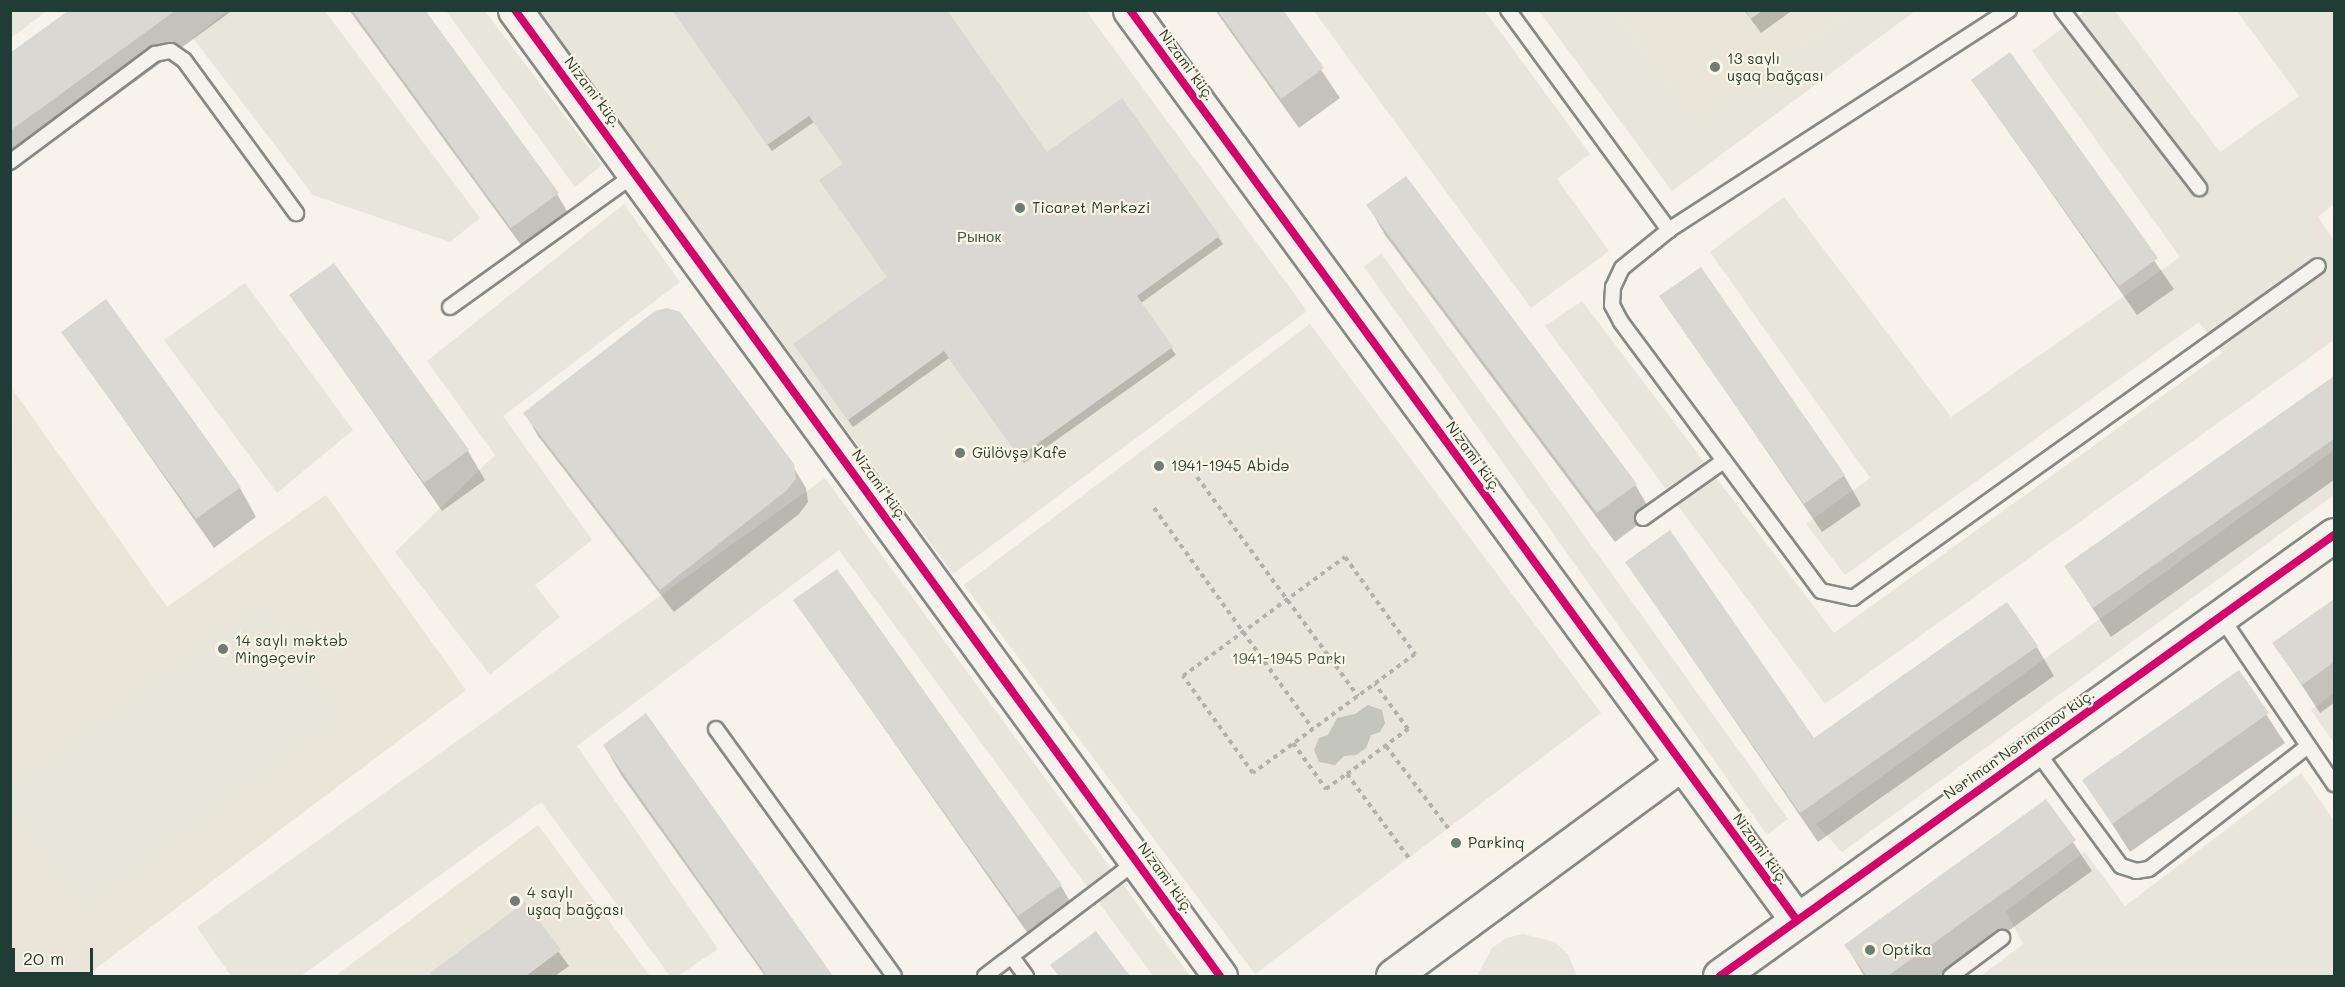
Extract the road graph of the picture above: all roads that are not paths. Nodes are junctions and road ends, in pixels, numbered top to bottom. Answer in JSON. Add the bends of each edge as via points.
{"nodes":[{"id":1,"x":515,"y":10,"type":"edge"},
{"id":2,"x":1130,"y":10,"type":"edge"},
{"id":3,"x":1508,"y":10,"type":"edge"},
{"id":4,"x":2009,"y":10,"type":"edge"},
{"id":5,"x":2062,"y":10,"type":"edge"},
{"id":6,"x":10,"y":162,"type":"edge"},
{"id":7,"x":636,"y":173,"type":"junction"},
{"id":8,"x":2199,"y":188,"type":"dead end"},
{"id":9,"x":296,"y":213,"type":"dead end"},
{"id":10,"x":1669,"y":230,"type":"junction"},
{"id":11,"x":2318,"y":266,"type":"dead end"},
{"id":12,"x":450,"y":307,"type":"dead end"},
{"id":13,"x":1722,"y":462,"type":"junction"},
{"id":14,"x":1643,"y":518,"type":"dead end"},
{"id":15,"x":2334,"y":535,"type":"edge"},
{"id":16,"x":2221,"y":616,"type":"junction"},
{"id":17,"x":716,"y":729,"type":"dead end"},
{"id":18,"x":2308,"y":746,"type":"junction"},
{"id":19,"x":2035,"y":749,"type":"junction"},
{"id":20,"x":1681,"y":764,"type":"junction"},
{"id":21,"x":2332,"y":775,"type":"edge"},
{"id":22,"x":1137,"y":861,"type":"junction"},
{"id":23,"x":1796,"y":919,"type":"junction"},
{"id":24,"x":2002,"y":939,"type":"dead end"},
{"id":25,"x":1012,"y":957,"type":"junction"},
{"id":26,"x":894,"y":976,"type":"edge"},
{"id":27,"x":985,"y":976,"type":"edge"},
{"id":28,"x":1026,"y":976,"type":"edge"},
{"id":29,"x":1220,"y":976,"type":"edge"},
{"id":30,"x":1393,"y":976,"type":"edge"},
{"id":31,"x":1720,"y":976,"type":"edge"},
{"id":32,"x":1951,"y":976,"type":"edge"}],
"edges":[{"from":1,"to":7,"type":"street","name":"Nizami küç."},
{"from":2,"to":20,"type":"street","name":"Nizami küç."},
{"from":3,"to":10,"type":"lane"},
{"from":4,"to":10,"type":"lane"},
{"from":5,"to":8,"type":"lane"},
{"from":6,"to":9,"type":"lane","via":[[155,54],[171,51],[184,60]]},
{"from":7,"to":12,"type":"lane"},
{"from":7,"to":22,"type":"street","name":"Nizami küç."},
{"from":10,"to":13,"type":"lane","via":[[1622,268],[1613,287],[1612,304]]},
{"from":11,"to":13,"type":"lane","via":[[1853,597],[1821,591]]},
{"from":13,"to":14,"type":"lane"},
{"from":15,"to":16,"type":"street","name":"Nəriman Nərimanov küç."},
{"from":16,"to":18,"type":"lane"},
{"from":16,"to":19,"type":"street","name":"Nəriman Nərimanov küç."},
{"from":17,"to":26,"type":"lane"},
{"from":18,"to":19,"type":"lane","via":[[2150,869],[2136,871],[2121,867]]},
{"from":18,"to":21,"type":"lane"},
{"from":19,"to":23,"type":"street","name":"Nəriman Nərimanov küç."},
{"from":20,"to":23,"type":"street","name":"Nizami küç."},
{"from":20,"to":30,"type":"street"},
{"from":22,"to":25,"type":"lane"},
{"from":22,"to":29,"type":"street","name":"Nizami küç."},
{"from":23,"to":31,"type":"street","name":"Nəriman Nərimanov küç."},
{"from":24,"to":32,"type":"lane"},
{"from":25,"to":27,"type":"lane"},
{"from":25,"to":28,"type":"lane"}]}
